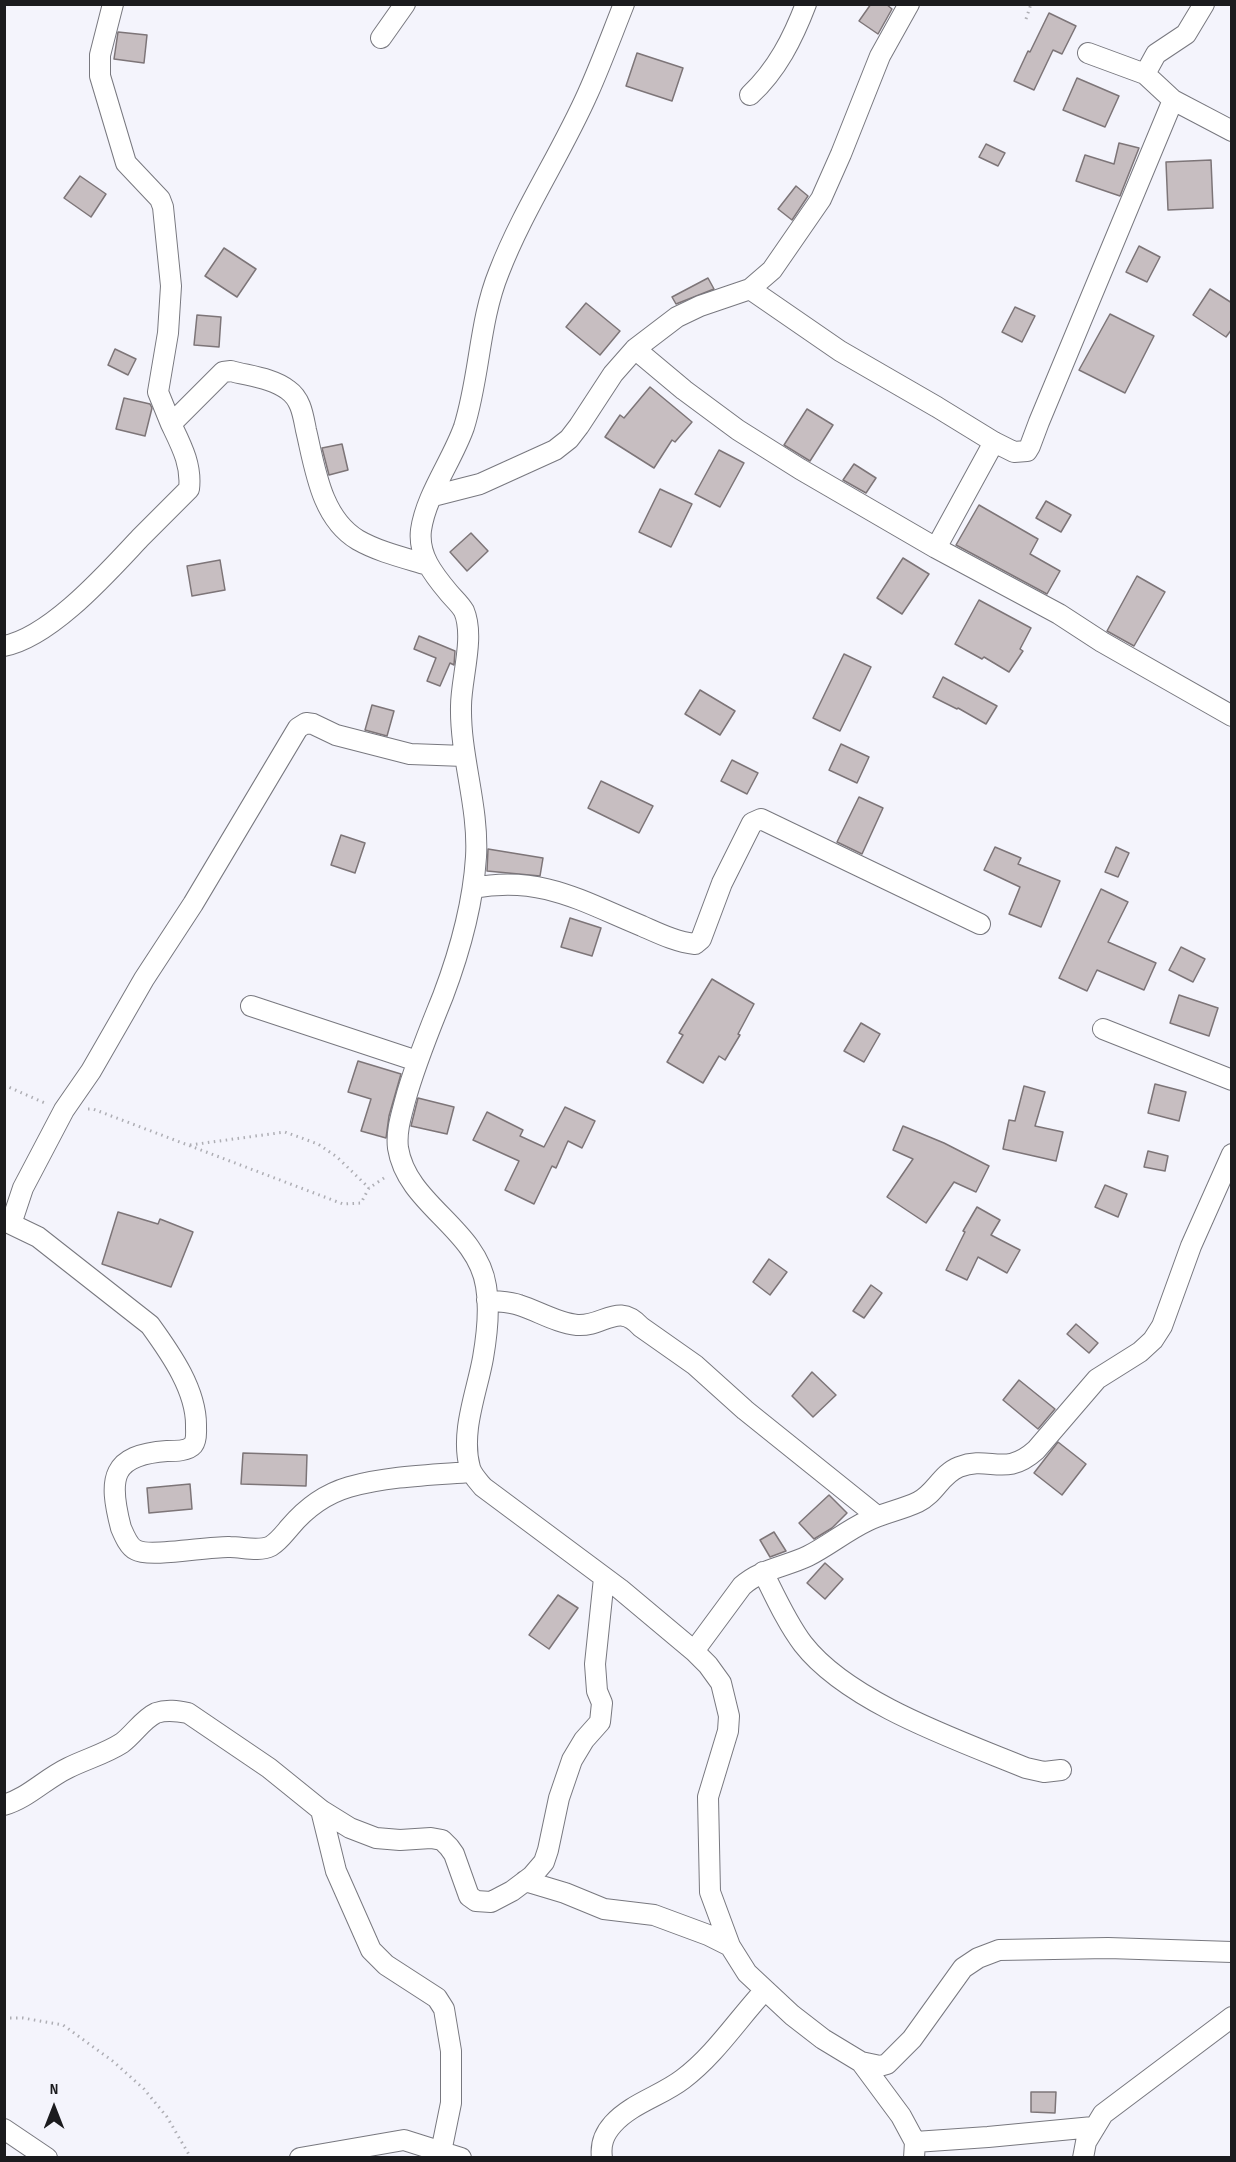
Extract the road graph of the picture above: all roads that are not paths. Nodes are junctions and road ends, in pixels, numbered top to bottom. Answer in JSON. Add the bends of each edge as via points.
{"nodes":[{"id":1,"x":113,"y":4,"type":"edge"},
{"id":2,"x":405,"y":4,"type":"edge"},
{"id":3,"x":624,"y":4,"type":"edge"},
{"id":4,"x":806,"y":4,"type":"edge"},
{"id":5,"x":909,"y":4,"type":"edge"},
{"id":6,"x":1204,"y":4,"type":"edge"},
{"id":7,"x":381,"y":38,"type":"dead end"},
{"id":8,"x":1088,"y":53,"type":"dead end"},
{"id":9,"x":1145,"y":74,"type":"junction"},
{"id":10,"x":750,"y":95,"type":"dead end"},
{"id":11,"x":1173,"y":100,"type":"junction"},
{"id":12,"x":1232,"y":131,"type":"edge"},
{"id":13,"x":750,"y":289,"type":"junction"},
{"id":14,"x":635,"y":349,"type":"junction"},
{"id":15,"x":171,"y":424,"type":"junction"},
{"id":16,"x":994,"y":442,"type":"junction"},
{"id":17,"x":433,"y":496,"type":"junction"},
{"id":18,"x":936,"y":548,"type":"junction"},
{"id":19,"x":428,"y":565,"type":"junction"},
{"id":20,"x":4,"y":646,"type":"edge"},
{"id":21,"x":1232,"y":716,"type":"edge"},
{"id":22,"x":464,"y":756,"type":"junction"},
{"id":23,"x":473,"y":888,"type":"junction"},
{"id":24,"x":980,"y":924,"type":"dead end"},
{"id":25,"x":251,"y":1006,"type":"dead end"},
{"id":26,"x":1103,"y":1029,"type":"dead end"},
{"id":27,"x":417,"y":1061,"type":"junction"},
{"id":28,"x":1232,"y":1080,"type":"edge"},
{"id":29,"x":1232,"y":1154,"type":"edge"},
{"id":30,"x":8,"y":1227,"type":"edge"},
{"id":31,"x":487,"y":1300,"type":"junction"},
{"id":32,"x":471,"y":1472,"type":"junction"},
{"id":33,"x":878,"y":1516,"type":"junction"},
{"id":34,"x":762,"y":1572,"type":"junction"},
{"id":35,"x":604,"y":1578,"type":"junction"},
{"id":36,"x":694,"y":1651,"type":"junction"},
{"id":37,"x":1062,"y":1770,"type":"dead end"},
{"id":38,"x":4,"y":1805,"type":"edge"},
{"id":39,"x":321,"y":1810,"type":"junction"},
{"id":40,"x":525,"y":1881,"type":"junction"},
{"id":41,"x":730,"y":1946,"type":"junction"},
{"id":42,"x":1232,"y":1952,"type":"edge"},
{"id":43,"x":765,"y":1990,"type":"junction"},
{"id":44,"x":1229,"y":2024,"type":"edge"},
{"id":45,"x":861,"y":2062,"type":"junction"},
{"id":46,"x":1093,"y":2127,"type":"junction"},
{"id":47,"x":4,"y":2129,"type":"edge"},
{"id":48,"x":914,"y":2150,"type":"edge"},
{"id":49,"x":441,"y":2151,"type":"junction"},
{"id":50,"x":47,"y":2157,"type":"edge"},
{"id":51,"x":300,"y":2157,"type":"edge"},
{"id":52,"x":461,"y":2157,"type":"edge"},
{"id":53,"x":602,"y":2157,"type":"edge"},
{"id":54,"x":1083,"y":2157,"type":"edge"}],
"edges":[{"from":1,"to":15,"type":"street","via":[[100,55],[100,76],[126,163],[163,207],[171,286],[158,392]]},
{"from":2,"to":7,"type":"street"},
{"from":3,"to":17,"type":"street","via":[[588,94],[498,275],[484,324],[471,401]]},
{"from":4,"to":10,"type":"street","via":[[779,61]]},
{"from":5,"to":13,"type":"street","via":[[880,56],[821,199],[772,270]]},
{"from":6,"to":9,"type":"street","via":[[1186,34],[1156,54]]},
{"from":8,"to":9,"type":"street"},
{"from":9,"to":11,"type":"street"},
{"from":11,"to":12,"type":"street"},
{"from":11,"to":16,"type":"street","via":[[1030,446],[1024,452],[1014,452]]},
{"from":13,"to":14,"type":"street","via":[[677,317]]},
{"from":13,"to":16,"type":"street","via":[[840,351]]},
{"from":14,"to":17,"type":"street","via":[[569,439],[555,450],[480,484]]},
{"from":14,"to":18,"type":"street","via":[[738,430]]},
{"from":15,"to":19,"type":"street","via":[[223,372],[280,385],[300,403],[319,485],[338,522],[357,539]]},
{"from":15,"to":20,"type":"street","via":[[186,457],[189,489],[69,610],[32,635]]},
{"from":16,"to":18,"type":"street"},
{"from":17,"to":19,"type":"street","via":[[420,534]]},
{"from":18,"to":21,"type":"street","via":[[1059,614]]},
{"from":19,"to":22,"type":"street","via":[[466,618],[461,703]]},
{"from":22,"to":23,"type":"street","via":[[476,834]]},
{"from":22,"to":30,"type":"street","via":[[410,754],[336,735],[314,724],[298,728],[64,1110],[23,1188]]},
{"from":23,"to":24,"type":"street","via":[[498,884],[551,889],[665,936],[695,944],[701,939],[722,883],[753,823],[761,819]]},
{"from":23,"to":27,"type":"street","via":[[466,925]]},
{"from":25,"to":27,"type":"street"},
{"from":26,"to":28,"type":"street"},
{"from":27,"to":31,"type":"street","via":[[399,1127],[403,1165],[412,1184],[461,1234],[476,1257]]},
{"from":29,"to":33,"type":"street","via":[[1191,1246],[1162,1326],[1148,1347],[1097,1379],[1027,1458],[1010,1465],[961,1466],[923,1499]]},
{"from":30,"to":32,"type":"street","via":[[38,1237],[150,1325],[194,1402],[197,1414],[193,1444],[178,1451],[133,1457],[120,1468],[114,1481],[122,1530],[135,1550],[268,1548],[308,1508],[349,1487],[389,1479]]},
{"from":31,"to":32,"type":"street","via":[[484,1356],[470,1420]]},
{"from":31,"to":33,"type":"street","via":[[516,1304],[577,1324],[626,1315],[695,1365]]},
{"from":32,"to":35,"type":"street","via":[[483,1487]]},
{"from":33,"to":34,"type":"street","via":[[807,1557]]},
{"from":34,"to":36,"type":"street","via":[[742,1586]]},
{"from":34,"to":37,"type":"street","via":[[802,1643],[865,1696],[1026,1768]]},
{"from":35,"to":36,"type":"street"},
{"from":35,"to":40,"type":"street","via":[[595,1664],[602,1703],[600,1722],[572,1760],[544,1862]]},
{"from":36,"to":41,"type":"street","via":[[721,1683],[729,1716],[708,1797],[708,1875],[710,1892]]},
{"from":38,"to":39,"type":"street","via":[[120,1744],[147,1719],[168,1710],[196,1718],[270,1768]]},
{"from":39,"to":40,"type":"street","via":[[376,1838],[442,1840],[460,1867],[469,1896],[476,1901],[491,1902]]},
{"from":39,"to":49,"type":"street","via":[[336,1871],[371,1950],[386,1965],[437,1998],[444,2009],[451,2051],[452,2103]]},
{"from":40,"to":41,"type":"street","via":[[604,1909],[654,1915]]},
{"from":41,"to":43,"type":"street","via":[[747,1973]]},
{"from":42,"to":45,"type":"street","via":[[999,1950],[978,1958],[957,1974],[912,2039],[893,2059],[879,2067]]},
{"from":43,"to":45,"type":"street","via":[[823,2039]]},
{"from":43,"to":53,"type":"street","via":[[694,2070],[671,2088],[627,2111],[613,2124],[602,2143]]},
{"from":44,"to":46,"type":"street","via":[[1103,2114]]},
{"from":45,"to":48,"type":"street","via":[[901,2116]]},
{"from":46,"to":48,"type":"street","via":[[988,2137]]},
{"from":46,"to":54,"type":"street"},
{"from":47,"to":50,"type":"street"},
{"from":49,"to":51,"type":"street","via":[[404,2140]]},
{"from":49,"to":52,"type":"street"}]}
